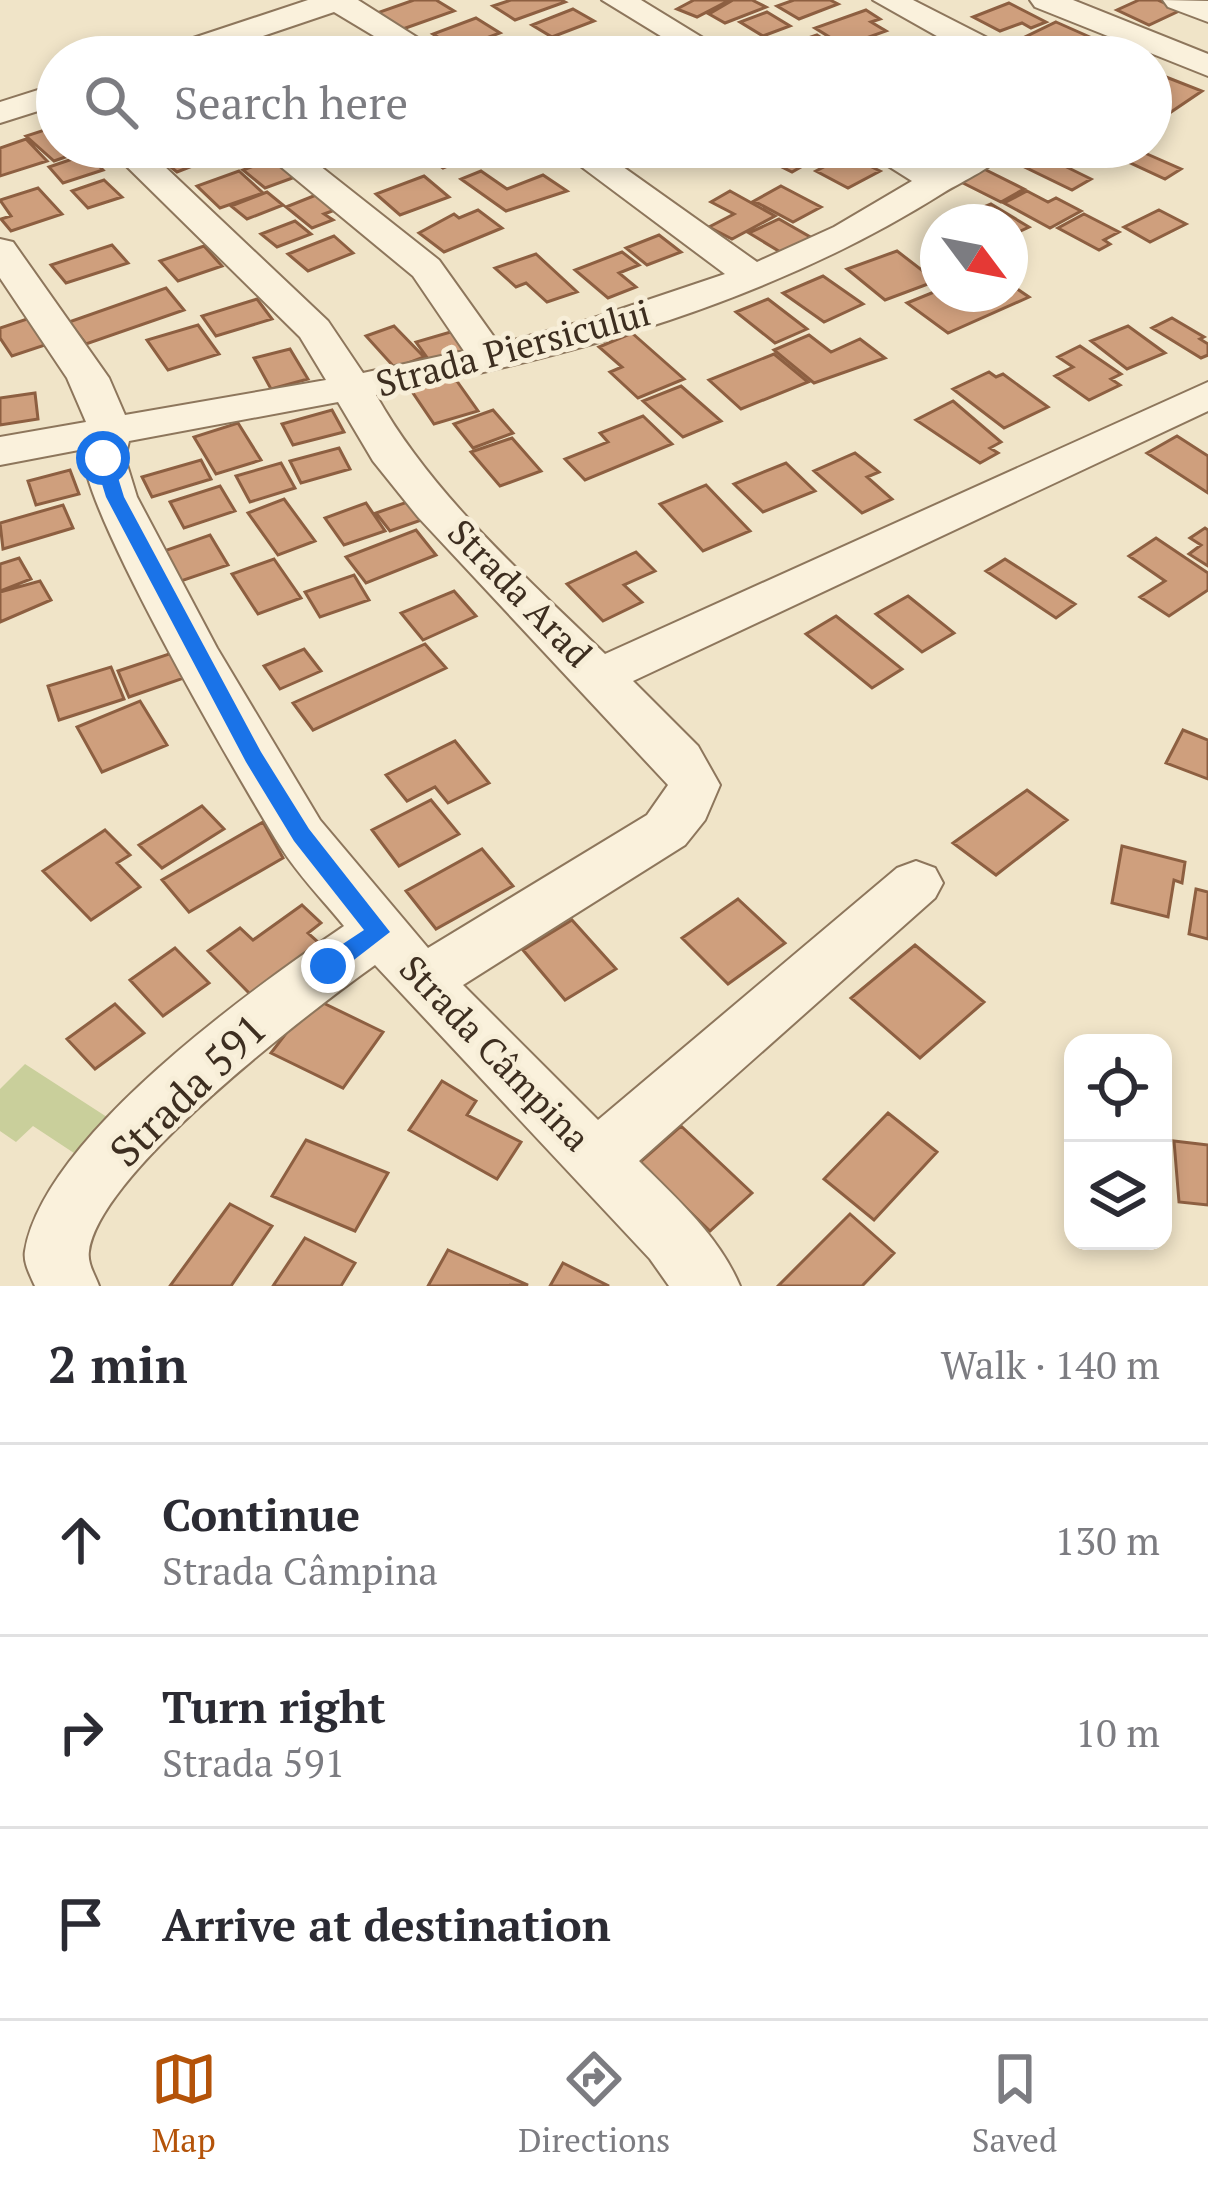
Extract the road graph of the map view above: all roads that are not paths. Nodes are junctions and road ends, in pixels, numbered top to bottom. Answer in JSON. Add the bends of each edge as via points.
{"nodes":[{"id":1,"x":338,"y":0,"type":"edge"},
{"id":2,"x":618,"y":0,"type":"edge"},
{"id":3,"x":889,"y":0,"type":"edge"},
{"id":4,"x":1046,"y":0,"type":"edge"},
{"id":5,"x":1179,"y":0,"type":"edge"},
{"id":6,"x":1208,"y":17,"type":"edge"},
{"id":7,"x":232,"y":36,"type":"edge"},
{"id":8,"x":397,"y":36,"type":"edge"},
{"id":9,"x":681,"y":36,"type":"edge"},
{"id":10,"x":958,"y":36,"type":"edge"},
{"id":11,"x":1119,"y":36,"type":"edge"},
{"id":12,"x":1172,"y":41,"type":"edge"},
{"id":13,"x":1172,"y":57,"type":"edge"},
{"id":14,"x":1208,"y":66,"type":"edge"},
{"id":15,"x":36,"y":101,"type":"edge"},
{"id":16,"x":0,"y":113,"type":"edge"},
{"id":17,"x":146,"y":168,"type":"edge"},
{"id":18,"x":300,"y":168,"type":"edge"},
{"id":19,"x":601,"y":168,"type":"edge"},
{"id":20,"x":914,"y":168,"type":"edge"},
{"id":21,"x":957,"y":168,"type":"edge"},
{"id":22,"x":936,"y":180,"type":"junction"},
{"id":23,"x":0,"y":250,"type":"edge"},
{"id":24,"x":754,"y":277,"type":"junction"},
{"id":25,"x":490,"y":359,"type":"junction"},
{"id":26,"x":351,"y":391,"type":"junction"},
{"id":27,"x":1208,"y":395,"type":"edge"},
{"id":28,"x":110,"y":430,"type":"junction"},
{"id":29,"x":0,"y":451,"type":"edge"},
{"id":30,"x":600,"y":676,"type":"junction"},
{"id":31,"x":916,"y":883,"type":"dead end"},
{"id":32,"x":379,"y":932,"type":"junction"},
{"id":33,"x":422,"y":981,"type":"junction"},
{"id":34,"x":598,"y":1158,"type":"junction"},
{"id":35,"x":67,"y":1286,"type":"edge"},
{"id":36,"x":708,"y":1286,"type":"edge"}],
"edges":[{"from":1,"to":7,"type":"street"},
{"from":1,"to":8,"type":"street"},
{"from":2,"to":9,"type":"street"},
{"from":3,"to":10,"type":"street"},
{"from":4,"to":11,"type":"street"},
{"from":5,"to":6,"type":"street"},
{"from":6,"to":12,"type":"street"},
{"from":13,"to":14,"type":"street"},
{"from":15,"to":16,"type":"street"},
{"from":17,"to":26,"type":"street","name":"Strada Arad","via":[[293,307],[341,363]]},
{"from":18,"to":25,"type":"street","via":[[426,268]]},
{"from":19,"to":24,"type":"street"},
{"from":20,"to":22,"type":"street"},
{"from":21,"to":22,"type":"street","name":"Strada Piersicului"},
{"from":22,"to":24,"type":"street","name":"Strada Piersicului","via":[[818,250]]},
{"from":23,"to":28,"type":"street","via":[[88,378]]},
{"from":24,"to":25,"type":"street","name":"Strada Piersicului"},
{"from":25,"to":26,"type":"street","name":"Strada Piersicului"},
{"from":26,"to":28,"type":"street","name":"Strada Piersicului"},
{"from":26,"to":30,"type":"street","name":"Strada Arad","via":[[398,464],[471,548]]},
{"from":27,"to":30,"type":"street"},
{"from":28,"to":29,"type":"street","name":"Strada Piersicului"},
{"from":28,"to":32,"type":"street","name":"Strada Câmpina","via":[[103,458],[115,497],[194,651],[301,835]]},
{"from":30,"to":33,"type":"street","name":"Strada Arad","via":[[680,760],[694,784],[687,806],[666,830]]},
{"from":31,"to":34,"type":"street"},
{"from":32,"to":33,"type":"street","name":"Strada Câmpina"},
{"from":32,"to":35,"type":"street","name":"Strada 591","via":[[262,1016],[119,1151],[62,1234],[56,1256]]},
{"from":33,"to":34,"type":"street","name":"Strada Câmpina"},
{"from":34,"to":36,"type":"street","name":"Strada Câmpina"}]}
